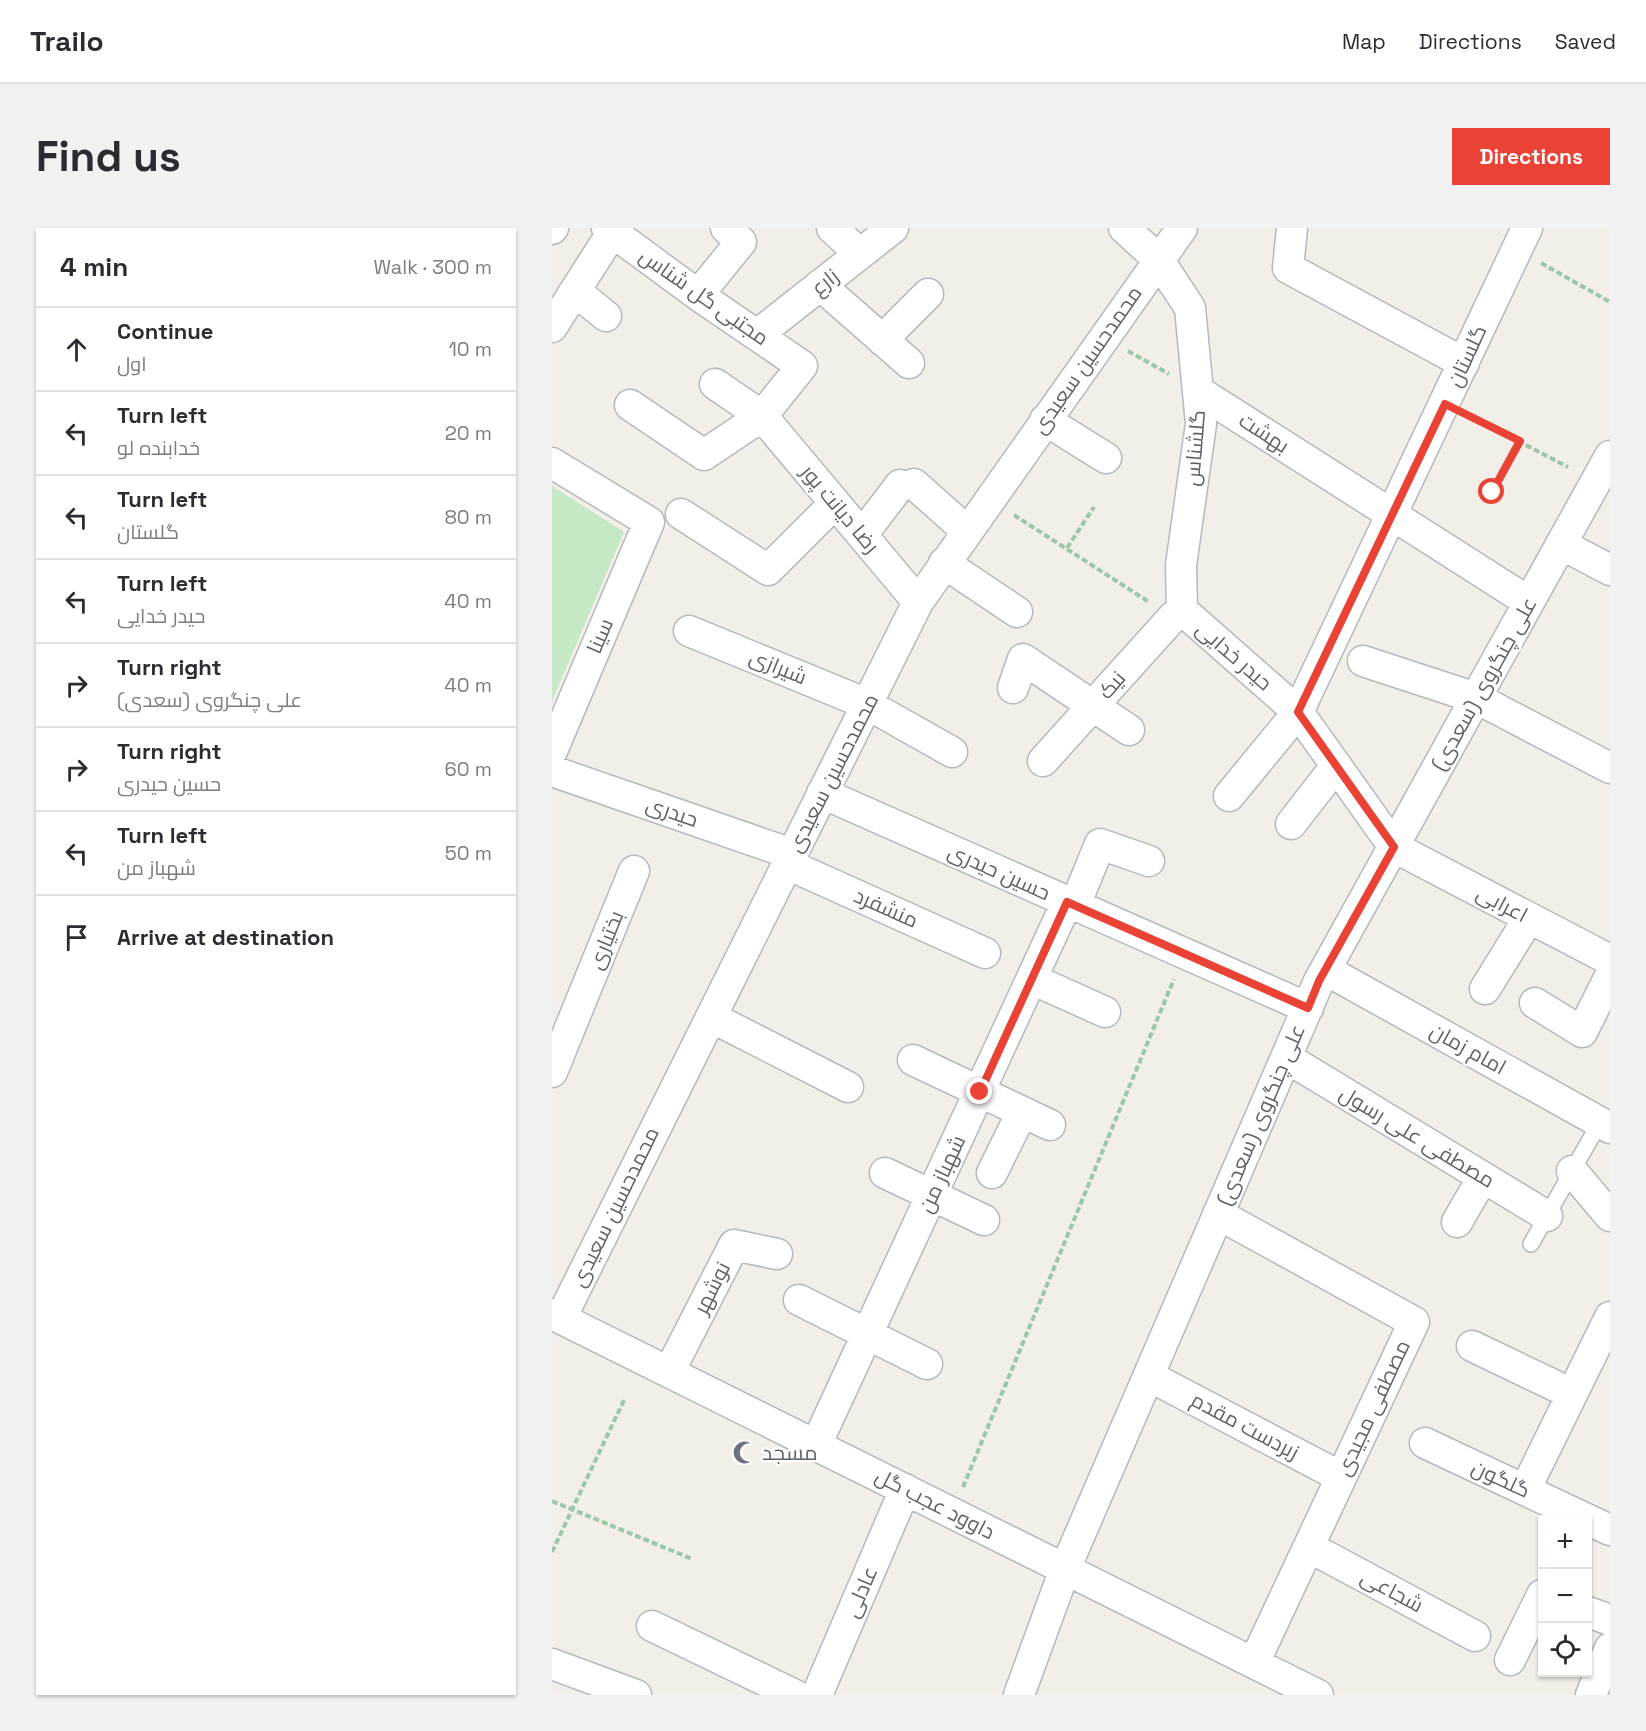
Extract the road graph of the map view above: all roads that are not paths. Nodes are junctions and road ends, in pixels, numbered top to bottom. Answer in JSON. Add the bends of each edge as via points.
{"nodes":[{"id":1,"x":726,"y":228,"type":"edge"},
{"id":2,"x":832,"y":228,"type":"edge"},
{"id":3,"x":893,"y":228,"type":"edge"},
{"id":4,"x":1124,"y":228,"type":"edge"},
{"id":5,"x":1182,"y":228,"type":"edge"},
{"id":6,"x":1292,"y":228,"type":"edge"},
{"id":7,"x":611,"y":229,"type":"edge"},
{"id":8,"x":1522,"y":239,"type":"edge"},
{"id":9,"x":860,"y":254,"type":"junction"},
{"id":10,"x":1158,"y":259,"type":"junction"},
{"id":11,"x":820,"y":285,"type":"junction"},
{"id":12,"x":575,"y":291,"type":"junction"},
{"id":13,"x":928,"y":294,"type":"dead end"},
{"id":14,"x":698,"y":295,"type":"junction"},
{"id":15,"x":606,"y":316,"type":"dead end"},
{"id":16,"x":552,"y":327,"type":"edge"},
{"id":17,"x":757,"y":335,"type":"junction"},
{"id":18,"x":882,"y":340,"type":"junction"},
{"id":19,"x":909,"y":363,"type":"dead end"},
{"id":20,"x":1464,"y":363,"type":"junction"},
{"id":21,"x":715,"y":384,"type":"dead end"},
{"id":22,"x":1198,"y":391,"type":"junction"},
{"id":23,"x":630,"y":405,"type":"dead end"},
{"id":24,"x":762,"y":416,"type":"junction"},
{"id":25,"x":1045,"y":420,"type":"junction"},
{"id":26,"x":1610,"y":456,"type":"edge"},
{"id":27,"x":1106,"y":458,"type":"dead end"},
{"id":28,"x":552,"y":464,"type":"edge"},
{"id":29,"x":835,"y":503,"type":"junction"},
{"id":30,"x":681,"y":514,"type":"dead end"},
{"id":31,"x":1391,"y":516,"type":"junction"},
{"id":32,"x":967,"y":531,"type":"junction"},
{"id":33,"x":862,"y":535,"type":"junction"},
{"id":34,"x":1561,"y":544,"type":"junction"},
{"id":35,"x":944,"y":563,"type":"junction"},
{"id":36,"x":1610,"y":570,"type":"edge"},
{"id":37,"x":918,"y":602,"type":"junction"},
{"id":38,"x":1529,"y":602,"type":"junction"},
{"id":39,"x":1017,"y":612,"type":"dead end"},
{"id":40,"x":1177,"y":613,"type":"junction"},
{"id":41,"x":689,"y":631,"type":"dead end"},
{"id":42,"x":1363,"y":661,"type":"dead end"},
{"id":43,"x":1013,"y":688,"type":"dead end"},
{"id":44,"x":1476,"y":698,"type":"junction"},
{"id":45,"x":867,"y":704,"type":"junction"},
{"id":46,"x":1094,"y":705,"type":"junction"},
{"id":47,"x":1298,"y":712,"type":"junction"},
{"id":48,"x":1129,"y":730,"type":"dead end"},
{"id":49,"x":552,"y":751,"type":"edge"},
{"id":50,"x":952,"y":752,"type":"dead end"},
{"id":51,"x":1043,"y":761,"type":"dead end"},
{"id":52,"x":1336,"y":766,"type":"junction"},
{"id":53,"x":1610,"y":768,"type":"edge"},
{"id":54,"x":552,"y":771,"type":"edge"},
{"id":55,"x":822,"y":793,"type":"junction"},
{"id":56,"x":1229,"y":796,"type":"dead end"},
{"id":57,"x":1291,"y":824,"type":"dead end"},
{"id":58,"x":1394,"y":847,"type":"junction"},
{"id":59,"x":790,"y":859,"type":"junction"},
{"id":60,"x":1149,"y":861,"type":"dead end"},
{"id":61,"x":634,"y":871,"type":"dead end"},
{"id":62,"x":1071,"y":904,"type":"junction"},
{"id":63,"x":1529,"y":918,"type":"junction"},
{"id":64,"x":985,"y":953,"type":"dead end"},
{"id":65,"x":1610,"y":960,"type":"edge"},
{"id":66,"x":1326,"y":970,"type":"junction"},
{"id":67,"x":1610,"y":976,"type":"edge"},
{"id":68,"x":1032,"y":979,"type":"junction"},
{"id":69,"x":1485,"y":989,"type":"dead end"},
{"id":70,"x":1535,"y":1003,"type":"dead end"},
{"id":71,"x":1308,"y":1008,"type":"junction"},
{"id":72,"x":1105,"y":1012,"type":"dead end"},
{"id":73,"x":711,"y":1017,"type":"junction"},
{"id":74,"x":1287,"y":1058,"type":"junction"},
{"id":75,"x":913,"y":1060,"type":"dead end"},
{"id":76,"x":552,"y":1072,"type":"edge"},
{"id":77,"x":848,"y":1087,"type":"dead end"},
{"id":78,"x":980,"y":1092,"type":"junction"},
{"id":79,"x":1022,"y":1112,"type":"junction"},
{"id":80,"x":1050,"y":1125,"type":"dead end"},
{"id":81,"x":1605,"y":1125,"type":"edge"},
{"id":82,"x":1572,"y":1171,"type":"junction"},
{"id":83,"x":885,"y":1173,"type":"dead end"},
{"id":84,"x":992,"y":1173,"type":"dead end"},
{"id":85,"x":1483,"y":1177,"type":"junction"},
{"id":86,"x":932,"y":1197,"type":"junction"},
{"id":87,"x":1218,"y":1214,"type":"junction"},
{"id":88,"x":1547,"y":1216,"type":"junction"},
{"id":89,"x":1610,"y":1216,"type":"edge"},
{"id":90,"x":984,"y":1220,"type":"dead end"},
{"id":91,"x":1457,"y":1222,"type":"dead end"},
{"id":92,"x":1531,"y":1244,"type":"dead end"},
{"id":93,"x":777,"y":1254,"type":"dead end"},
{"id":94,"x":799,"y":1300,"type":"dead end"},
{"id":95,"x":556,"y":1316,"type":"edge"},
{"id":96,"x":1610,"y":1317,"type":"edge"},
{"id":97,"x":869,"y":1333,"type":"junction"},
{"id":98,"x":1472,"y":1346,"type":"dead end"},
{"id":99,"x":927,"y":1364,"type":"dead end"},
{"id":100,"x":669,"y":1372,"type":"junction"},
{"id":101,"x":1149,"y":1376,"type":"junction"},
{"id":102,"x":1572,"y":1394,"type":"junction"},
{"id":103,"x":1425,"y":1443,"type":"dead end"},
{"id":104,"x":816,"y":1445,"type":"junction"},
{"id":105,"x":1341,"y":1477,"type":"junction"},
{"id":106,"x":905,"y":1489,"type":"junction"},
{"id":107,"x":1526,"y":1490,"type":"junction"},
{"id":108,"x":1610,"y":1530,"type":"edge"},
{"id":109,"x":1309,"y":1546,"type":"junction"},
{"id":110,"x":1065,"y":1569,"type":"junction"},
{"id":111,"x":1538,"y":1603,"type":"edge"},
{"id":112,"x":1592,"y":1614,"type":"edge"},
{"id":113,"x":1610,"y":1620,"type":"edge"},
{"id":114,"x":652,"y":1626,"type":"dead end"},
{"id":115,"x":1474,"y":1636,"type":"dead end"},
{"id":116,"x":1610,"y":1648,"type":"edge"},
{"id":117,"x":1510,"y":1660,"type":"dead end"},
{"id":118,"x":1254,"y":1663,"type":"junction"},
{"id":119,"x":552,"y":1664,"type":"edge"},
{"id":120,"x":1305,"y":1692,"type":"edge"},
{"id":121,"x":628,"y":1694,"type":"edge"},
{"id":122,"x":795,"y":1695,"type":"edge"},
{"id":123,"x":818,"y":1695,"type":"edge"},
{"id":124,"x":1019,"y":1695,"type":"edge"},
{"id":125,"x":1591,"y":1695,"type":"edge"}],
"edges":[{"from":1,"to":14,"type":"street","via":[[741,242]]},
{"from":2,"to":9,"type":"street"},
{"from":3,"to":9,"type":"street","name":"زارع"},
{"from":4,"to":10,"type":"street","name":"گلشناس"},
{"from":5,"to":10,"type":"street","name":"محمدحسین سعیدی"},
{"from":6,"to":20,"type":"street","via":[[1288,268]]},
{"from":7,"to":12,"type":"street"},
{"from":7,"to":14,"type":"street","name":"مجتبی گل شناس"},
{"from":8,"to":20,"type":"street","name":"گلستان"},
{"from":9,"to":11,"type":"street","name":"زارع"},
{"from":10,"to":22,"type":"street","name":"گلشناس","via":[[1190,308]]},
{"from":10,"to":25,"type":"street","name":"محمدحسین سعیدی"},
{"from":11,"to":17,"type":"street","name":"زارع"},
{"from":11,"to":18,"type":"street"},
{"from":12,"to":15,"type":"street"},
{"from":12,"to":16,"type":"street"},
{"from":13,"to":18,"type":"street"},
{"from":14,"to":17,"type":"street","name":"مجتبی گل شناس"},
{"from":17,"to":24,"type":"street","name":"مجتبی گل شناس","via":[[802,366]]},
{"from":18,"to":19,"type":"street"},
{"from":20,"to":31,"type":"street","name":"گلستان"},
{"from":21,"to":24,"type":"street","name":"رضا دیانت پور"},
{"from":22,"to":31,"type":"street","name":"بهشت"},
{"from":22,"to":40,"type":"street","name":"گلشناس","via":[[1201,424]]},
{"from":23,"to":24,"type":"street","via":[[704,455]]},
{"from":24,"to":29,"type":"street","name":"رضا دیانت پور"},
{"from":25,"to":27,"type":"street"},
{"from":25,"to":32,"type":"street","name":"محمدحسین سعیدی"},
{"from":26,"to":34,"type":"street","name":"علی چنگروی (سعدی)"},
{"from":28,"to":49,"type":"street","name":"سینا","via":[[649,522]]},
{"from":29,"to":30,"type":"street","via":[[768,570]]},
{"from":29,"to":33,"type":"street","name":"رضا دیانت پور"},
{"from":31,"to":38,"type":"street","name":"بهشت"},
{"from":31,"to":47,"type":"street","name":"گلستان"},
{"from":32,"to":33,"type":"street","via":[[907,485]]},
{"from":32,"to":35,"type":"street","name":"محمدحسین سعیدی"},
{"from":33,"to":37,"type":"street","name":"رضا دیانت پور"},
{"from":34,"to":36,"type":"street"},
{"from":34,"to":38,"type":"street","name":"علی چنگروی (سعدی)"},
{"from":35,"to":37,"type":"street","name":"محمدحسین سعیدی"},
{"from":35,"to":39,"type":"street"},
{"from":37,"to":45,"type":"street","name":"محمدحسین سعیدی"},
{"from":38,"to":44,"type":"street","name":"علی چنگروی (سعدی)"},
{"from":40,"to":46,"type":"street","name":"نیک"},
{"from":40,"to":47,"type":"street","name":"حیدر خدایی"},
{"from":41,"to":45,"type":"street","name":"شیرازی"},
{"from":42,"to":44,"type":"street"},
{"from":43,"to":46,"type":"street","via":[[1023,659]]},
{"from":44,"to":53,"type":"street"},
{"from":44,"to":58,"type":"street","name":"علی چنگروی (سعدی)"},
{"from":45,"to":50,"type":"street","name":"شیرازی"},
{"from":45,"to":55,"type":"street","name":"محمدحسین سعیدی"},
{"from":46,"to":48,"type":"street"},
{"from":46,"to":51,"type":"street","name":"نیک"},
{"from":47,"to":52,"type":"street","name":"حیدر خدایی"},
{"from":47,"to":56,"type":"street","name":"گلستان"},
{"from":52,"to":57,"type":"street"},
{"from":52,"to":58,"type":"street","name":"حیدر خدایی"},
{"from":54,"to":59,"type":"street","name":"حیدری"},
{"from":55,"to":59,"type":"street","name":"محمدحسین سعیدی"},
{"from":55,"to":62,"type":"street","name":"حسین حیدری"},
{"from":58,"to":63,"type":"street","name":"اعرابی"},
{"from":58,"to":66,"type":"street","name":"علی چنگروی (سعدی)"},
{"from":59,"to":64,"type":"street","name":"منشفرد"},
{"from":59,"to":73,"type":"street","name":"محمدحسین سعیدی"},
{"from":60,"to":62,"type":"street","name":"شهباز من","via":[[1100,844]]},
{"from":61,"to":76,"type":"street","name":"بختیاری"},
{"from":62,"to":68,"type":"street","name":"شهباز من"},
{"from":62,"to":71,"type":"street","name":"حسین حیدری"},
{"from":63,"to":65,"type":"street","name":"اعرابی"},
{"from":63,"to":69,"type":"street"},
{"from":66,"to":71,"type":"street","name":"علی چنگروی (سعدی)"},
{"from":66,"to":81,"type":"street","name":"امام زمان"},
{"from":67,"to":70,"type":"street","via":[[1582,1032]]},
{"from":68,"to":72,"type":"street"},
{"from":68,"to":78,"type":"street","name":"شهباز من"},
{"from":71,"to":74,"type":"street","name":"علی چنگروی (سعدی)"},
{"from":73,"to":77,"type":"street"},
{"from":73,"to":95,"type":"street","name":"محمدحسین سعیدی"},
{"from":74,"to":85,"type":"street","name":"مصطفی علی رسول"},
{"from":74,"to":87,"type":"street","name":"علی چنگروی (سعدی)"},
{"from":75,"to":78,"type":"street"},
{"from":78,"to":79,"type":"street"},
{"from":78,"to":86,"type":"street","name":"شهباز من"},
{"from":79,"to":80,"type":"street"},
{"from":79,"to":84,"type":"street"},
{"from":81,"to":82,"type":"lane"},
{"from":82,"to":88,"type":"lane"},
{"from":82,"to":89,"type":"street"},
{"from":83,"to":86,"type":"street"},
{"from":85,"to":88,"type":"street","name":"مصطفی علی رسول"},
{"from":85,"to":91,"type":"street"},
{"from":86,"to":90,"type":"street"},
{"from":86,"to":97,"type":"street","name":"شهباز من"},
{"from":87,"to":101,"type":"street","name":"علی چنگروی (سعدی)"},
{"from":87,"to":105,"type":"street","name":"مصطفی مجیدی","via":[[1414,1322]]},
{"from":88,"to":92,"type":"lane"},
{"from":93,"to":100,"type":"street","name":"نوشهر","via":[[734,1245]]},
{"from":94,"to":97,"type":"street"},
{"from":95,"to":100,"type":"street","name":"داوود عجب گل"},
{"from":96,"to":102,"type":"street"},
{"from":97,"to":99,"type":"street"},
{"from":97,"to":104,"type":"street","name":"شهباز من"},
{"from":98,"to":102,"type":"street"},
{"from":100,"to":104,"type":"street","name":"داوود عجب گل"},
{"from":101,"to":105,"type":"street","name":"زبردست مقدم"},
{"from":101,"to":110,"type":"street","name":"علی چنگروی (سعدی)"},
{"from":102,"to":107,"type":"street"},
{"from":103,"to":107,"type":"street","name":"گلگون"},
{"from":104,"to":106,"type":"street","name":"داوود عجب گل"},
{"from":105,"to":109,"type":"street","name":"مصطفی مجیدی"},
{"from":106,"to":110,"type":"street","name":"داوود عجب گل"},
{"from":106,"to":123,"type":"street","name":"عادلی"},
{"from":107,"to":108,"type":"street","name":"گلگون"},
{"from":109,"to":115,"type":"street","name":"شجاعی"},
{"from":109,"to":118,"type":"street","name":"مصطفی مجیدی"},
{"from":110,"to":118,"type":"street","name":"داوود عجب گل"},
{"from":110,"to":124,"type":"street","name":"علی چنگروی (سعدی)"},
{"from":111,"to":117,"type":"street"},
{"from":112,"to":113,"type":"street"},
{"from":114,"to":122,"type":"street"},
{"from":116,"to":125,"type":"street"},
{"from":118,"to":120,"type":"street","name":"داوود عجب گل"},
{"from":119,"to":121,"type":"street"}]}
